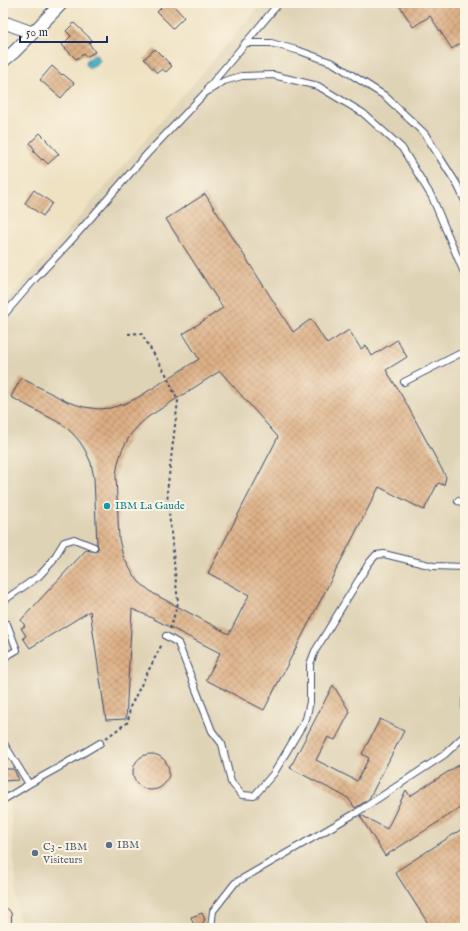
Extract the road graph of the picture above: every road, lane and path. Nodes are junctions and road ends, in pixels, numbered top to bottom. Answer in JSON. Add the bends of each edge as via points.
{"nodes":[{"id":1,"x":62,"y":3,"type":"edge"},
{"id":2,"x":279,"y":3,"type":"edge"},
{"id":3,"x":3,"y":22,"type":"edge"},
{"id":4,"x":33,"y":33,"type":"junction"},
{"id":5,"x":245,"y":43,"type":"junction"},
{"id":6,"x":3,"y":62,"type":"edge"},
{"id":7,"x":205,"y":93,"type":"junction"},
{"id":8,"x":465,"y":201,"type":"edge"},
{"id":9,"x":465,"y":275,"type":"edge"},
{"id":10,"x":3,"y":316,"type":"edge"},
{"id":11,"x":128,"y":334,"type":"dead end"},
{"id":12,"x":465,"y":350,"type":"edge"},
{"id":13,"x":404,"y":382,"type":"dead end"},
{"id":14,"x":458,"y":501,"type":"dead end"},
{"id":15,"x":465,"y":503,"type":"edge"},
{"id":16,"x":94,"y":547,"type":"dead end"},
{"id":17,"x":465,"y":567,"type":"edge"},
{"id":18,"x":3,"y":601,"type":"edge"},
{"id":19,"x":7,"y":624,"type":"dead end"},
{"id":20,"x":166,"y":636,"type":"junction"},
{"id":21,"x":3,"y":658,"type":"edge"},
{"id":22,"x":465,"y":700,"type":"edge"},
{"id":23,"x":465,"y":708,"type":"edge"},
{"id":24,"x":465,"y":735,"type":"edge"},
{"id":25,"x":3,"y":742,"type":"edge"},
{"id":26,"x":100,"y":743,"type":"joint"},
{"id":27,"x":29,"y":784,"type":"junction"},
{"id":28,"x":3,"y":800,"type":"edge"},
{"id":29,"x":3,"y":916,"type":"edge"},
{"id":30,"x":3,"y":928,"type":"edge"},
{"id":31,"x":211,"y":928,"type":"edge"}],
"edges":[{"from":1,"to":4,"type":"street"},
{"from":2,"to":5,"type":"lane"},
{"from":3,"to":4,"type":"street"},
{"from":4,"to":6,"type":"street"},
{"from":5,"to":7,"type":"lane"},
{"from":5,"to":8,"type":"lane","via":[[271,44],[333,63],[385,96],[425,134]]},
{"from":7,"to":9,"type":"lane","via":[[224,81],[242,76],[273,75],[318,86],[362,113],[402,148],[432,197]]},
{"from":7,"to":10,"type":"lane","via":[[147,154]]},
{"from":11,"to":20,"type":"path","via":[[141,333],[166,374],[178,401],[167,492],[178,603]]},
{"from":12,"to":13,"type":"lane"},
{"from":14,"to":15,"type":"lane"},
{"from":16,"to":18,"type":"lane","via":[[74,539],[64,542],[39,576]]},
{"from":17,"to":20,"type":"lane","via":[[433,566],[384,554],[376,555],[315,651],[310,664],[310,702],[306,719],[274,773],[254,796],[242,795],[231,782],[222,744],[212,731],[178,643]]},
{"from":19,"to":21,"type":"lane","via":[[17,650]]},
{"from":20,"to":26,"type":"path","via":[[130,707],[128,722]]},
{"from":22,"to":23,"type":"lane"},
{"from":24,"to":31,"type":"lane","via":[[444,755],[356,813],[235,883],[213,911]]},
{"from":25,"to":27,"type":"lane"},
{"from":26,"to":27,"type":"lane"},
{"from":27,"to":28,"type":"lane"},
{"from":29,"to":30,"type":"main road"}]}
